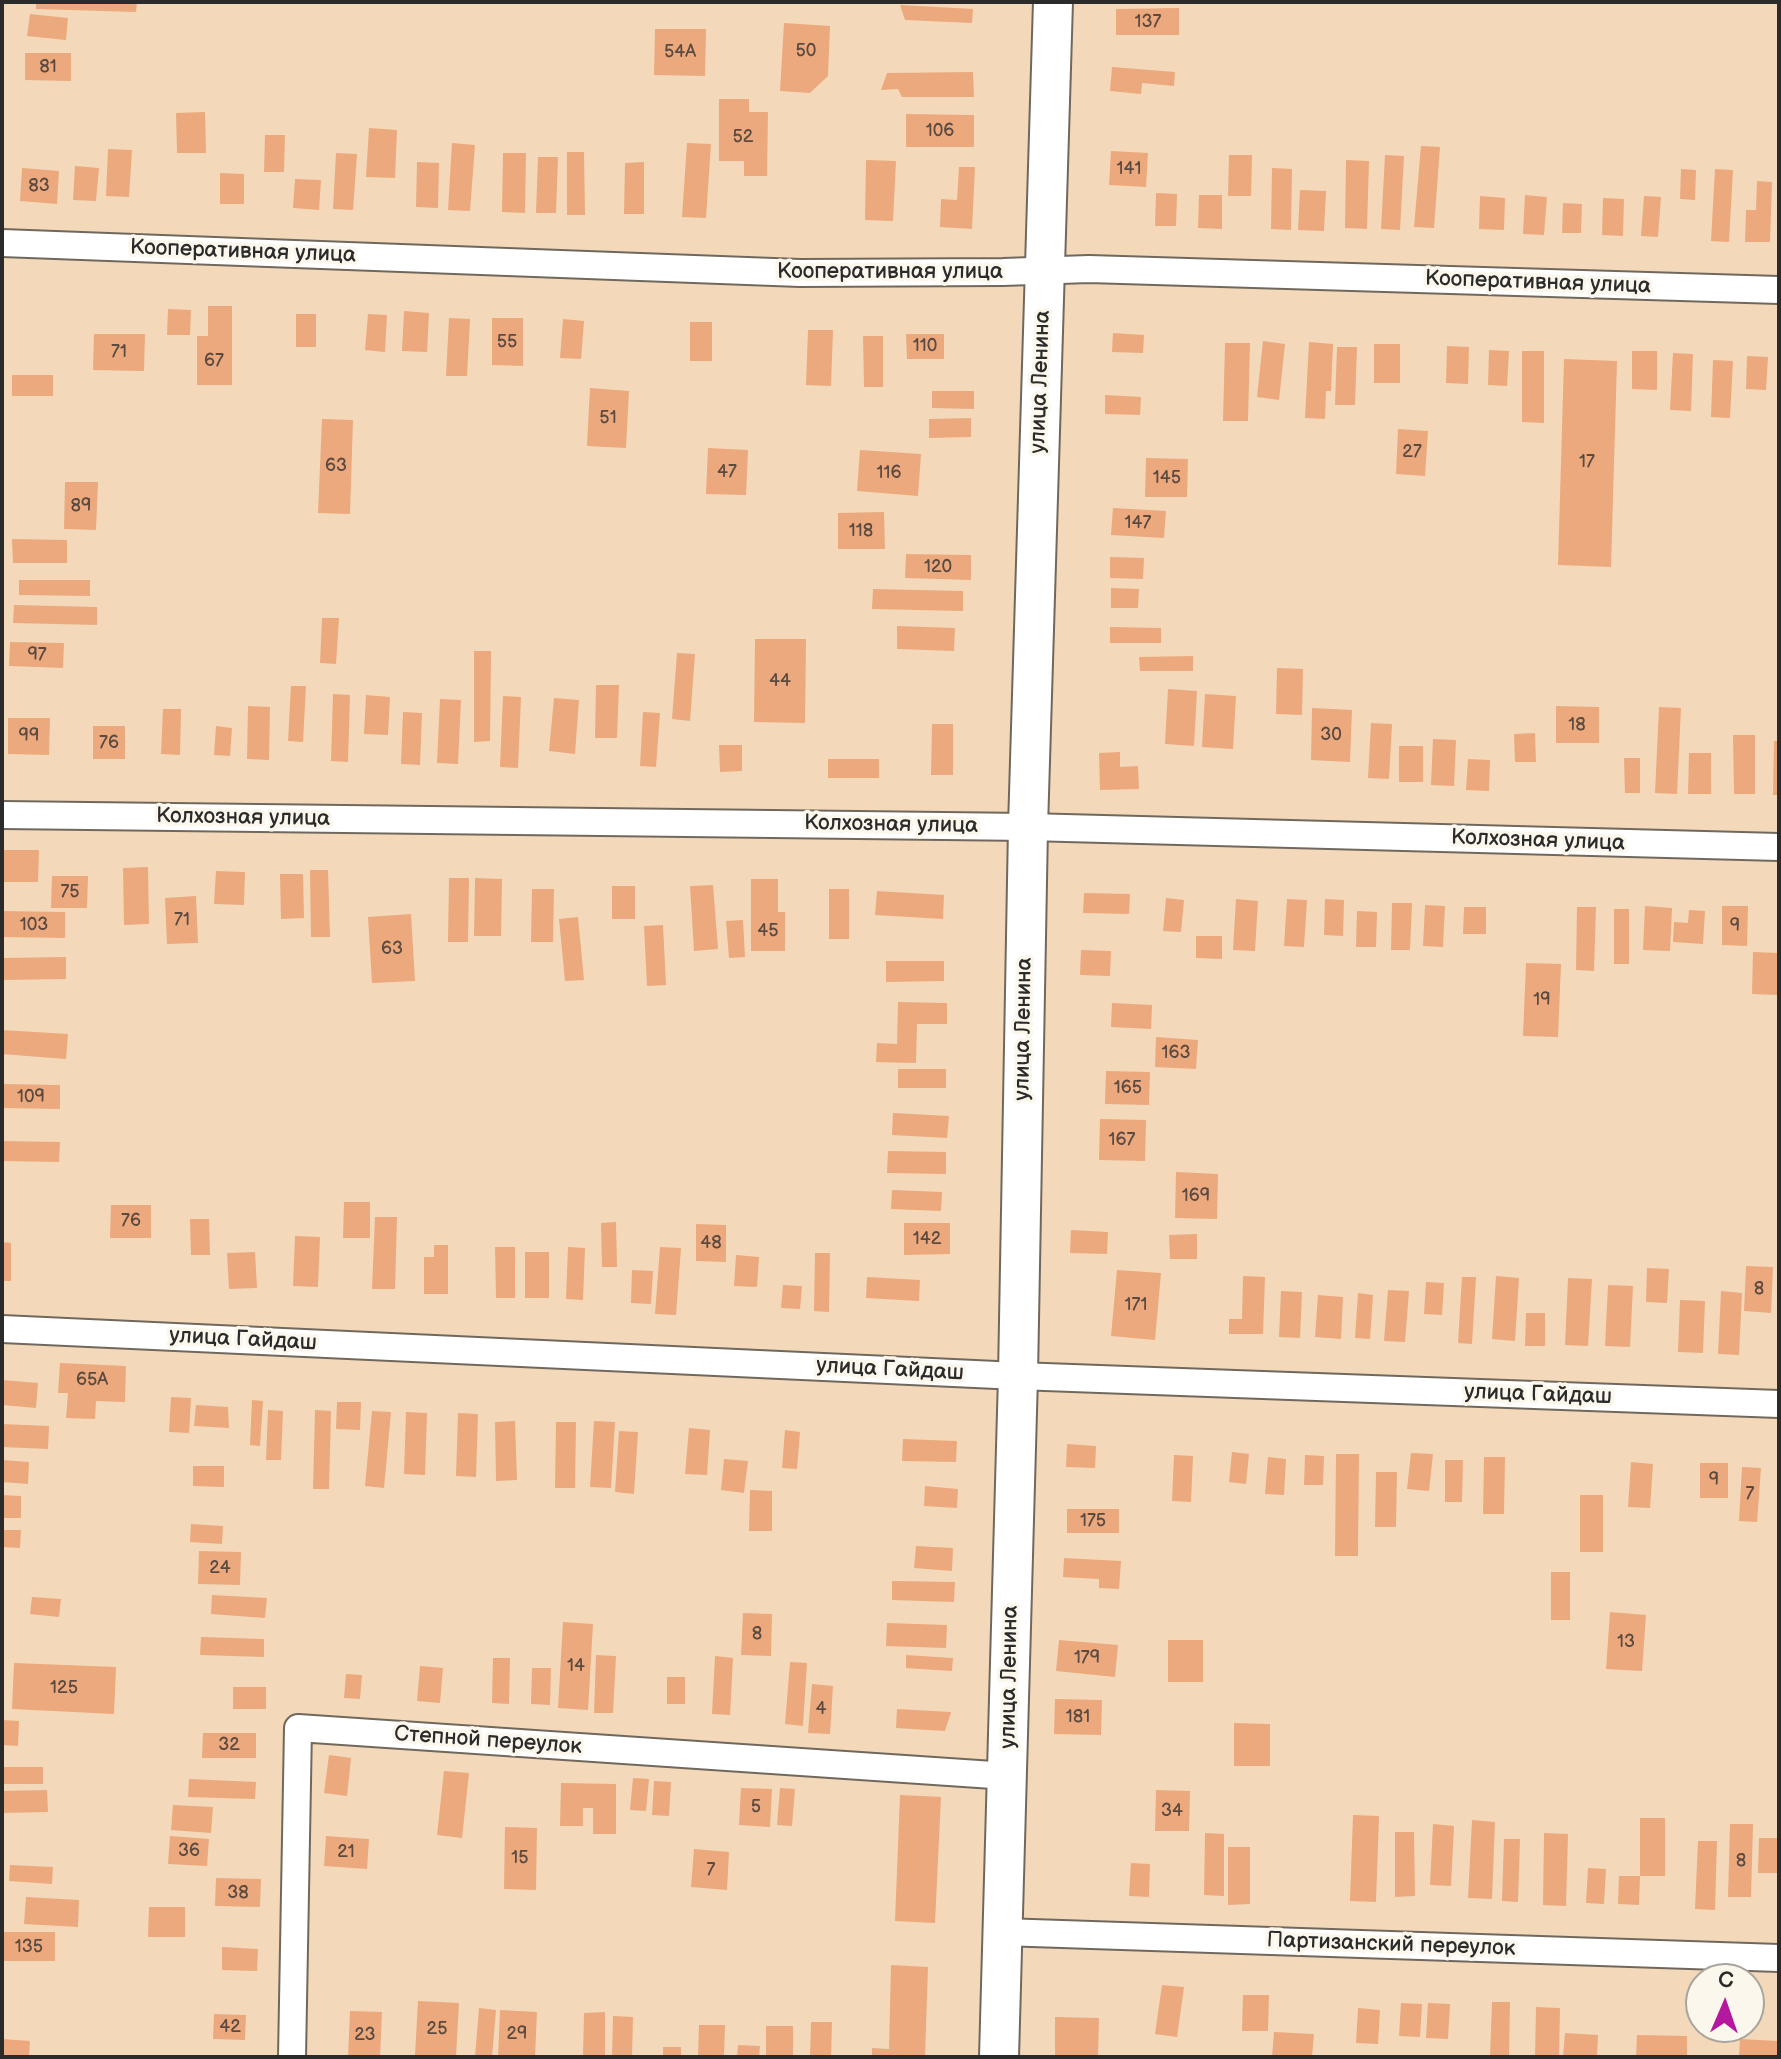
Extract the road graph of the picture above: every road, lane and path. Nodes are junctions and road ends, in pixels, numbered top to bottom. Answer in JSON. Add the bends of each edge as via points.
{"nodes":[{"id":1,"x":1053,"y":2,"type":"edge"},
{"id":2,"x":2,"y":243,"type":"edge"},
{"id":3,"x":1045,"y":270,"type":"junction"},
{"id":4,"x":1779,"y":290,"type":"edge"},
{"id":5,"x":2,"y":815,"type":"edge"},
{"id":6,"x":1028,"y":827,"type":"junction"},
{"id":7,"x":1779,"y":847,"type":"edge"},
{"id":8,"x":2,"y":1329,"type":"edge"},
{"id":9,"x":1018,"y":1376,"type":"junction"},
{"id":10,"x":1779,"y":1404,"type":"edge"},
{"id":11,"x":1008,"y":1776,"type":"junction"},
{"id":12,"x":1002,"y":1932,"type":"junction"},
{"id":13,"x":1779,"y":1958,"type":"edge"},
{"id":14,"x":292,"y":2057,"type":"edge"},
{"id":15,"x":999,"y":2057,"type":"edge"}],
"edges":[{"from":1,"to":3,"type":"street","name":"улица Ленина"},
{"from":2,"to":3,"type":"street","name":"Кооперативная улица","via":[[800,273]]},
{"from":3,"to":4,"type":"street","name":"Кооперативная улица"},
{"from":3,"to":6,"type":"street","name":"улица Ленина"},
{"from":5,"to":6,"type":"street","name":"Колхозная улица"},
{"from":6,"to":7,"type":"street","name":"Колхозная улица"},
{"from":6,"to":9,"type":"street","name":"улица Ленина"},
{"from":8,"to":9,"type":"street","name":"улица Гайдаш"},
{"from":9,"to":10,"type":"street","name":"улица Гайдаш"},
{"from":9,"to":11,"type":"street","name":"улица Ленина"},
{"from":11,"to":12,"type":"street","name":"улица Ленина"},
{"from":11,"to":14,"type":"street","name":"Степной переулок","via":[[298,1728]]},
{"from":12,"to":13,"type":"street","name":"Партизанский переулок"},
{"from":12,"to":15,"type":"street","name":"улица Ленина"}]}
